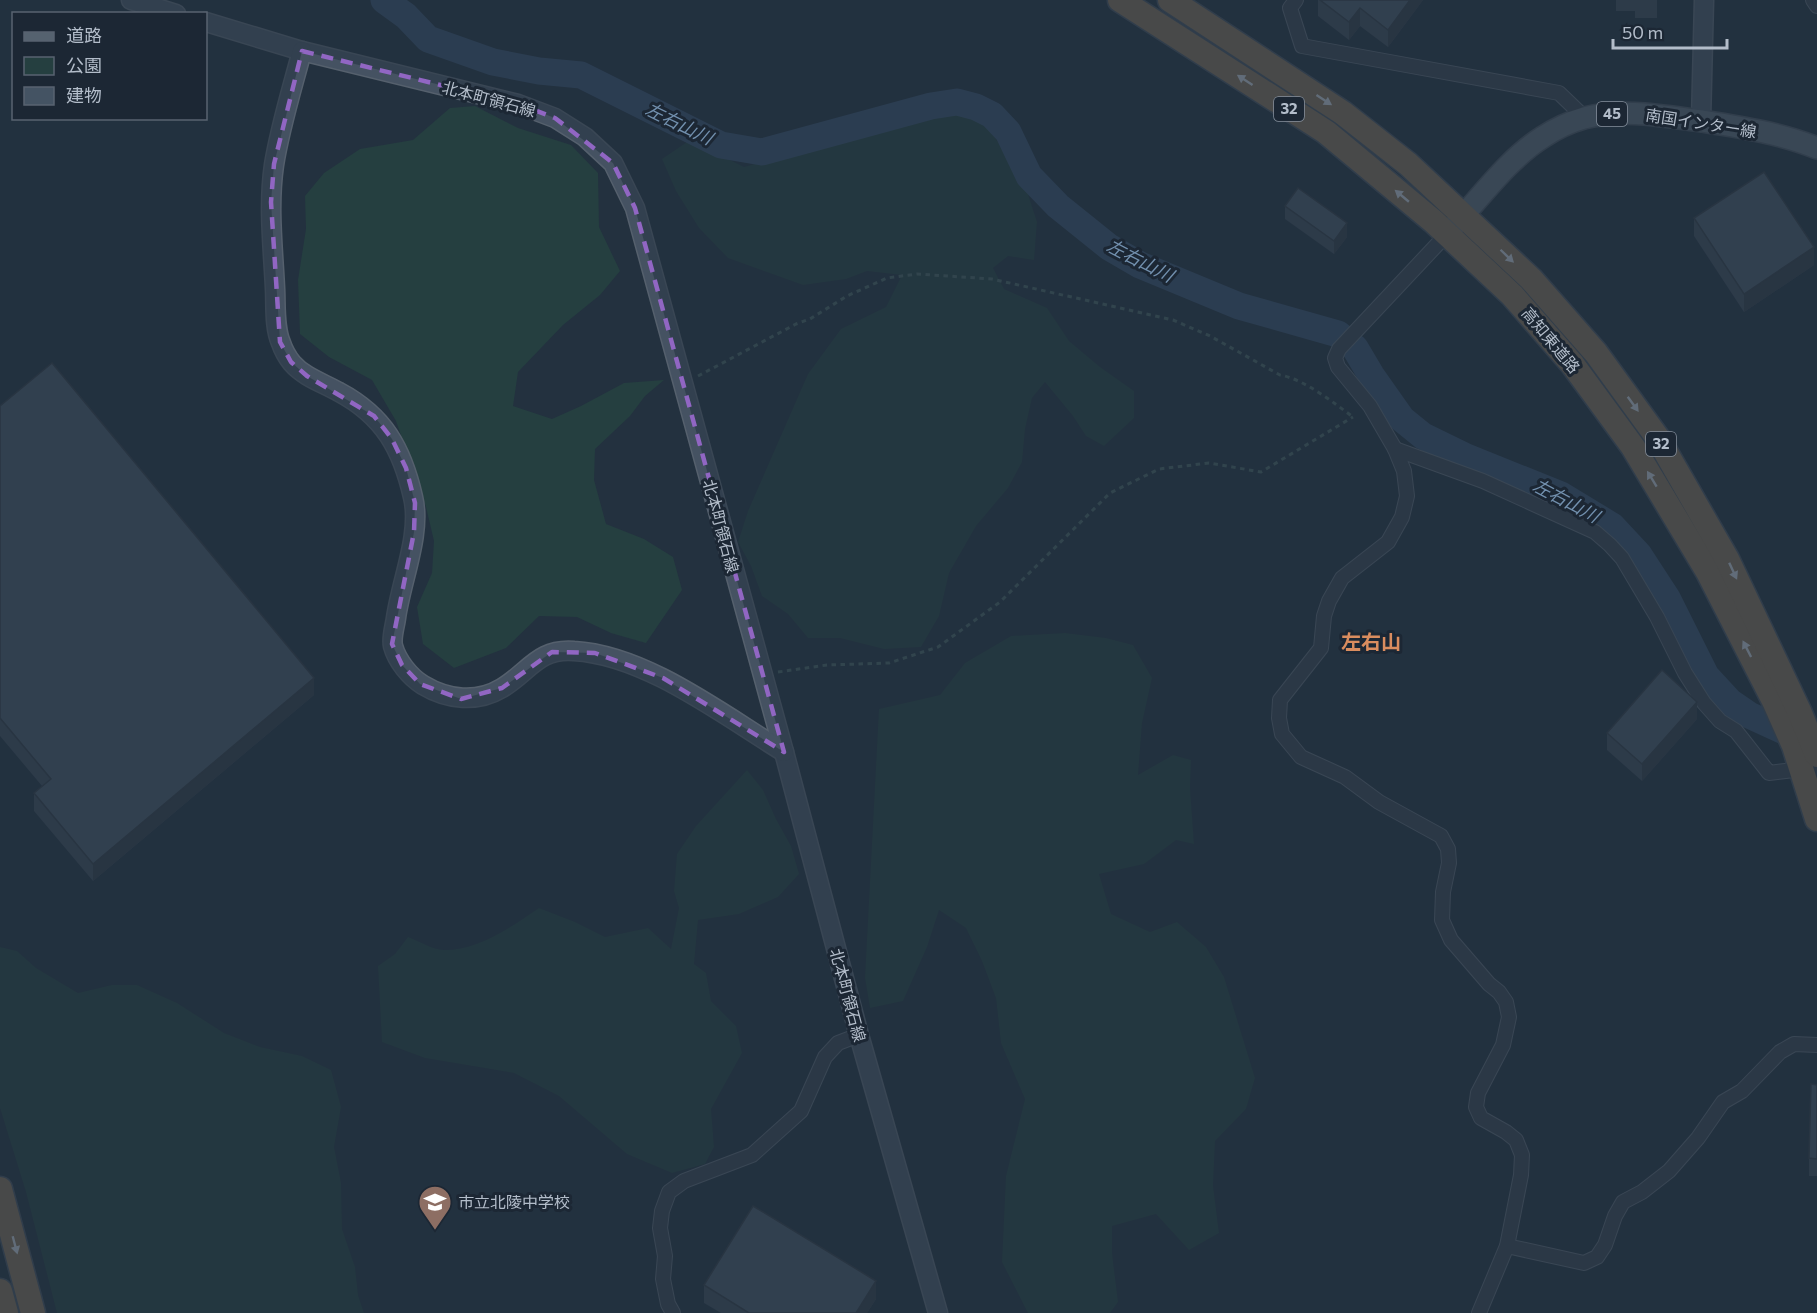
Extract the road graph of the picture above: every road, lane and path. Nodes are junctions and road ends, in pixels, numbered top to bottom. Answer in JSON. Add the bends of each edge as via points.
{"nodes":[{"id":1,"x":130,"y":0,"type":"edge"},
{"id":2,"x":1120,"y":0,"type":"edge"},
{"id":3,"x":1170,"y":0,"type":"edge"},
{"id":4,"x":1296,"y":0,"type":"edge"},
{"id":5,"x":1704,"y":0,"type":"edge"},
{"id":6,"x":1813,"y":0,"type":"edge"},
{"id":7,"x":1817,"y":6,"type":"edge"},
{"id":8,"x":169,"y":12,"type":"edge"},
{"id":9,"x":207,"y":22,"type":"edge"},
{"id":10,"x":302,"y":51,"type":"junction"},
{"id":11,"x":1585,"y":118,"type":"junction"},
{"id":12,"x":1701,"y":121,"type":"junction"},
{"id":13,"x":1817,"y":148,"type":"edge"},
{"id":14,"x":1464,"y":215,"type":"junction"},
{"id":15,"x":1447,"y":234,"type":"junction"},
{"id":16,"x":682,"y":384,"type":"junction"},
{"id":17,"x":1395,"y":449,"type":"junction"},
{"id":18,"x":762,"y":674,"type":"junction"},
{"id":19,"x":784,"y":752,"type":"junction"},
{"id":20,"x":1812,"y":765,"type":"edge"},
{"id":21,"x":1817,"y":819,"type":"edge"},
{"id":22,"x":859,"y":1035,"type":"junction"},
{"id":23,"x":1817,"y":1045,"type":"edge"},
{"id":24,"x":0,"y":1189,"type":"edge"},
{"id":25,"x":1507,"y":1246,"type":"junction"},
{"id":26,"x":0,"y":1291,"type":"edge"},
{"id":27,"x":6,"y":1313,"type":"edge"},
{"id":28,"x":33,"y":1313,"type":"edge"},
{"id":29,"x":673,"y":1313,"type":"edge"},
{"id":30,"x":938,"y":1313,"type":"edge"},
{"id":31,"x":1479,"y":1313,"type":"edge"}],
"edges":[{"from":1,"to":8,"type":"main road"},
{"from":15,"to":2,"type":"highway","name":"高知東道路","number":"32","one_way":true,"via":[[1326,132]]},
{"from":3,"to":14,"type":"highway","name":"高知東道路","number":"32","one_way":true,"via":[[1343,113]]},
{"from":4,"to":11,"type":"street","via":[[1290,8],[1302,46],[1559,93]]},
{"from":5,"to":12,"type":"main road"},
{"from":6,"to":7,"type":"street"},
{"from":9,"to":10,"type":"main road","name":"北本町領石線"},
{"from":10,"to":16,"type":"main road","name":"北本町領石線","via":[[518,104],[555,118],[585,137],[613,163],[635,208]]},
{"from":10,"to":19,"type":"main road","via":[[274,164],[271,202],[276,318],[280,342],[291,362],[307,376],[354,400],[374,416],[392,439],[406,468],[415,503],[414,532],[393,644],[402,665],[420,684],[460,699],[502,688],[552,652],[595,653],[663,678]]},
{"from":11,"to":12,"type":"main road","name":"南国インター線","number":"45","via":[[1638,113]]},
{"from":11,"to":14,"type":"main road","name":"南国インター線","number":"45","via":[[1542,138],[1504,171]]},
{"from":12,"to":13,"type":"main road","name":"南国インター線","number":"45"},
{"from":14,"to":15,"type":"main road","name":"南国インター線","number":"45"},
{"from":14,"to":20,"type":"highway","name":"高知東道路","number":"32","one_way":true,"via":[[1531,279],[1596,353],[1657,437],[1727,560],[1800,713]]},
{"from":15,"to":17,"type":"street","via":[[1339,349],[1335,358]]},
{"from":20,"to":15,"type":"highway","name":"高知東道路","number":"32","one_way":true,"via":[[1794,746],[1708,572],[1633,447],[1573,365],[1512,295]]},
{"from":16,"to":18,"type":"main road","name":"北本町領石線"},
{"from":16,"to":18,"type":"path","via":[[887,278],[916,274],[992,279],[1173,320],[1288,376],[1353,417],[1261,472],[1209,463],[1159,469],[1110,493],[1000,602],[938,647],[889,663],[827,665]]},
{"from":17,"to":20,"type":"street","via":[[1483,481],[1594,532],[1622,558],[1685,673],[1720,721],[1736,731],[1769,773]]},
{"from":17,"to":25,"type":"street","via":[[1404,471],[1407,496],[1402,517],[1388,542],[1342,578],[1324,616],[1322,648],[1280,700],[1279,718],[1282,734],[1301,757],[1345,777],[1379,802],[1441,836],[1448,849],[1442,920],[1451,940],[1506,1002],[1509,1017],[1503,1045],[1478,1093],[1476,1107],[1481,1118],[1516,1140],[1522,1155]]},
{"from":18,"to":19,"type":"main road","name":"北本町領石線"},
{"from":19,"to":22,"type":"main road","name":"北本町領石線"},
{"from":20,"to":21,"type":"highway","name":"高知東道路","number":"32"},
{"from":22,"to":29,"type":"street","via":[[838,1043],[825,1057],[801,1111],[752,1155],[684,1181],[669,1192],[660,1228],[665,1256],[663,1279]]},
{"from":22,"to":30,"type":"main road","name":"北本町領石線"},
{"from":23,"to":25,"type":"street","via":[[1794,1044],[1780,1052],[1742,1090],[1723,1102],[1669,1171],[1623,1202],[1597,1257],[1584,1263]]},
{"from":24,"to":28,"type":"highway","one_way":true},
{"from":25,"to":31,"type":"street"},
{"from":26,"to":27,"type":"highway"}]}
